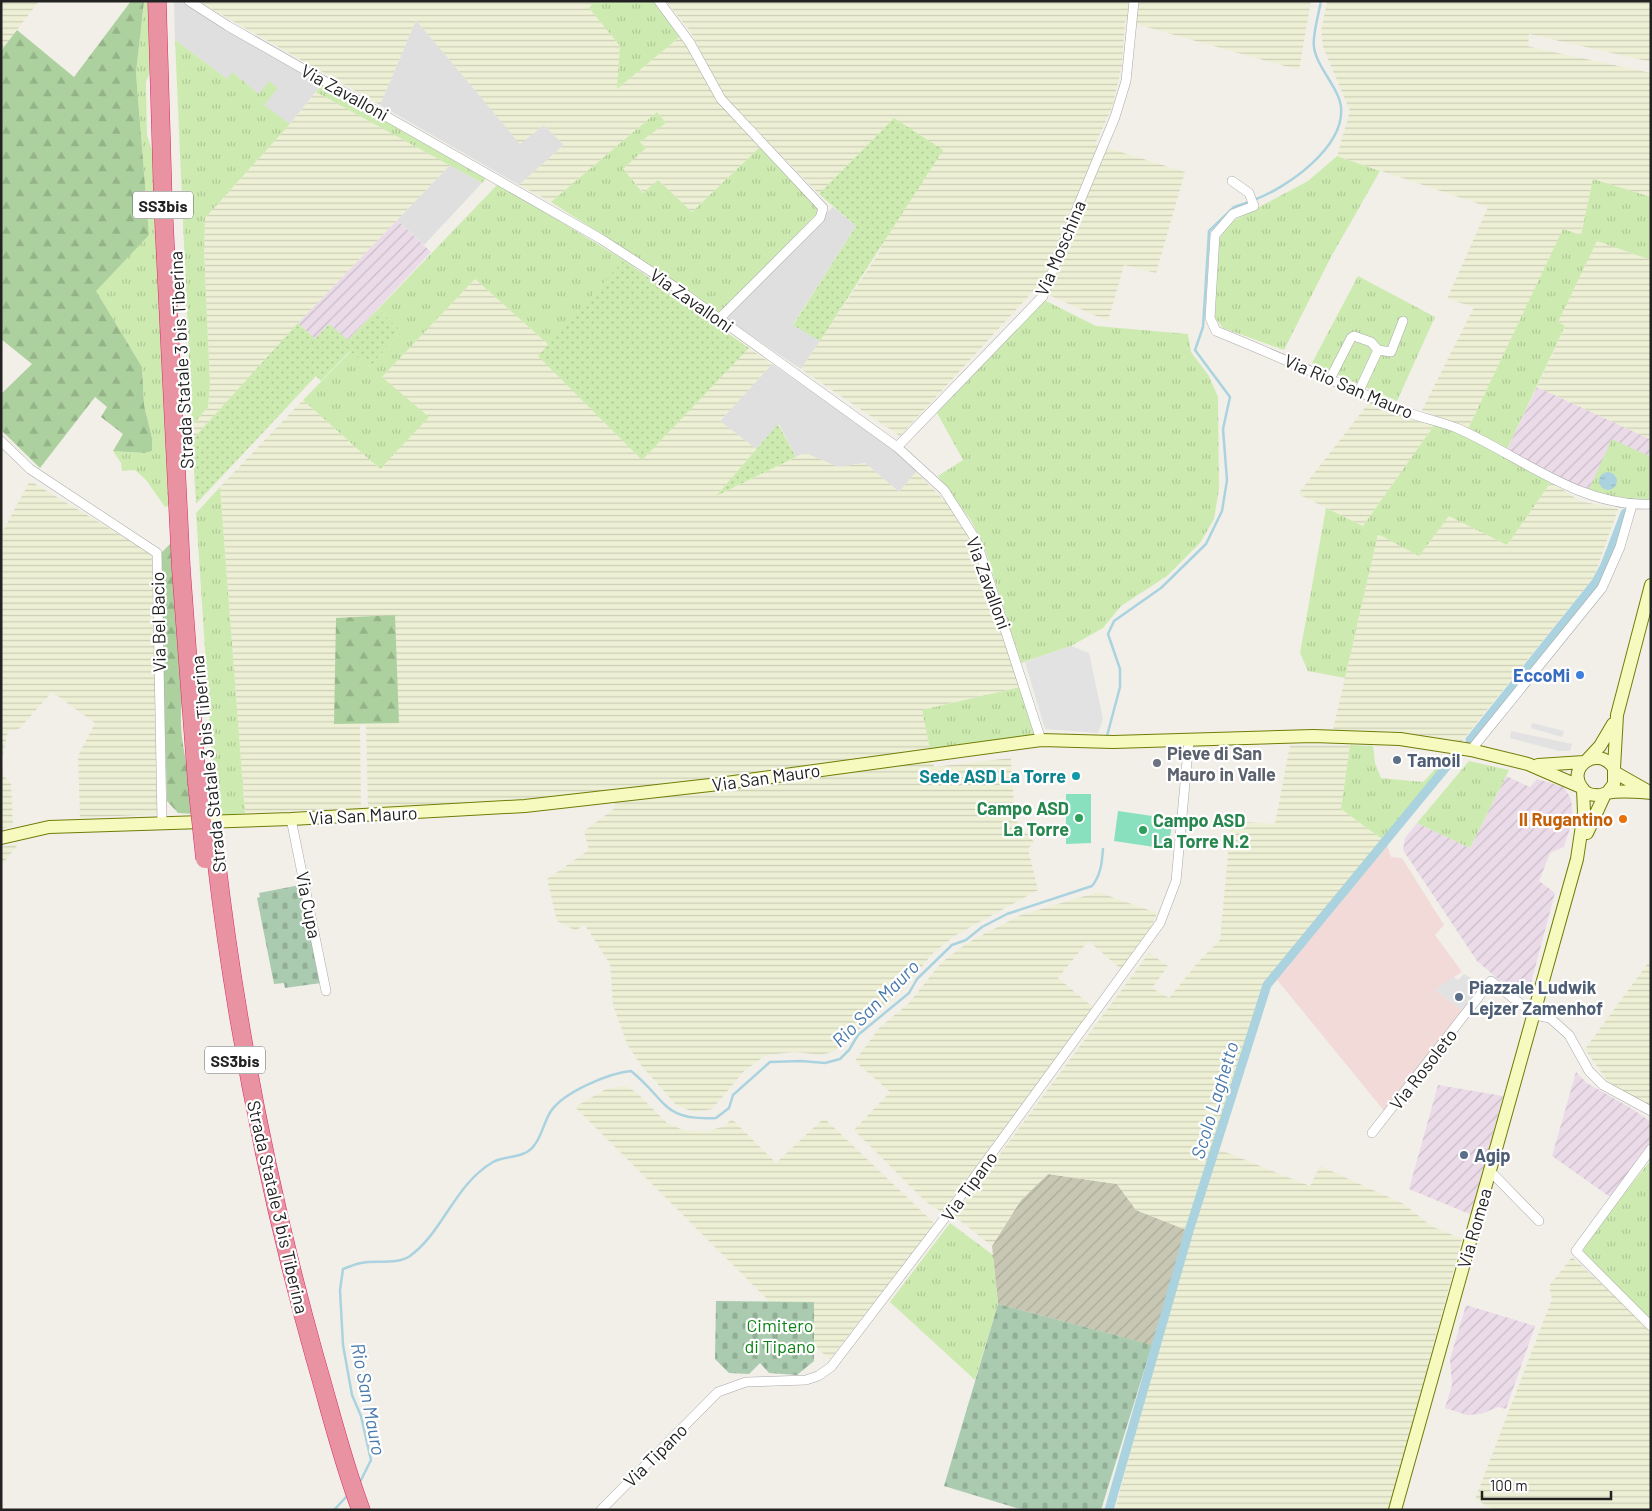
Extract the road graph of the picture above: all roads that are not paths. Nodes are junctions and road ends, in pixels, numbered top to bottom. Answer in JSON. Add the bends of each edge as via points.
{"nodes":[{"id":1,"x":157,"y":1,"type":"edge"},
{"id":2,"x":167,"y":1,"type":"edge"},
{"id":3,"x":189,"y":1,"type":"edge"},
{"id":4,"x":659,"y":1,"type":"edge"},
{"id":5,"x":1134,"y":1,"type":"edge"},
{"id":6,"x":1232,"y":181,"type":"dead end"},
{"id":7,"x":719,"y":319,"type":"junction"},
{"id":8,"x":1403,"y":321,"type":"dead end"},
{"id":9,"x":1378,"y":350,"type":"junction"},
{"id":10,"x":1330,"y":379,"type":"junction"},
{"id":11,"x":1359,"y":391,"type":"junction"},
{"id":12,"x":178,"y":408,"type":"junction"},
{"id":13,"x":1,"y":441,"type":"edge"},
{"id":14,"x":897,"y":448,"type":"junction"},
{"id":15,"x":1651,"y":504,"type":"edge"},
{"id":16,"x":1632,"y":505,"type":"junction"},
{"id":17,"x":1651,"y":585,"type":"edge"},
{"id":18,"x":1617,"y":715,"type":"junction"},
{"id":19,"x":1041,"y":740,"type":"junction"},
{"id":20,"x":1189,"y":740,"type":"junction"},
{"id":21,"x":1471,"y":750,"type":"junction"},
{"id":22,"x":1586,"y":761,"type":"junction"},
{"id":23,"x":1528,"y":764,"type":"junction"},
{"id":24,"x":1615,"y":771,"type":"junction"},
{"id":25,"x":1582,"y":788,"type":"junction"},
{"id":26,"x":1606,"y":793,"type":"junction"},
{"id":27,"x":1651,"y":793,"type":"edge"},
{"id":28,"x":291,"y":819,"type":"junction"},
{"id":29,"x":162,"y":823,"type":"junction"},
{"id":30,"x":1,"y":838,"type":"edge"},
{"id":31,"x":1577,"y":859,"type":"junction"},
{"id":32,"x":326,"y":991,"type":"dead end"},
{"id":33,"x":1535,"y":1015,"type":"junction"},
{"id":34,"x":1651,"y":1110,"type":"edge"},
{"id":35,"x":1372,"y":1133,"type":"dead end"},
{"id":36,"x":1651,"y":1149,"type":"edge"},
{"id":37,"x":1490,"y":1171,"type":"junction"},
{"id":38,"x":1539,"y":1221,"type":"dead end"},
{"id":39,"x":1651,"y":1326,"type":"edge"},
{"id":40,"x":356,"y":1509,"type":"edge"},
{"id":41,"x":601,"y":1510,"type":"edge"},
{"id":42,"x":1395,"y":1510,"type":"edge"}],
"edges":[{"from":1,"to":12,"type":"highway","name":"Strada Statale 3 bis Tiberina","number":"SS3bis","via":[[161,165]]},
{"from":2,"to":12,"type":"highway","name":"Strada Statale 3 bis Tiberina","number":"SS3bis"},
{"from":3,"to":7,"type":"street","name":"Via Zavalloni","via":[[601,239]]},
{"from":4,"to":7,"type":"street","via":[[690,44],[721,99],[823,208],[820,218]]},
{"from":5,"to":14,"type":"street","name":"Via Moschina","via":[[1126,82],[1043,296]]},
{"from":6,"to":10,"type":"street","name":"Via Rio San Mauro","via":[[1249,193],[1254,206],[1233,214],[1215,235],[1210,318],[1216,332]]},
{"from":7,"to":14,"type":"street","name":"Via Zavalloni"},
{"from":8,"to":9,"type":"street","via":[[1391,352]]},
{"from":9,"to":10,"type":"street","via":[[1370,342],[1354,336]]},
{"from":9,"to":11,"type":"street"},
{"from":10,"to":11,"type":"street","name":"Via Rio San Mauro"},
{"from":11,"to":16,"type":"street","name":"Via Rio San Mauro","via":[[1403,411],[1458,428],[1589,495]]},
{"from":12,"to":40,"type":"highway","name":"Strada Statale 3 bis Tiberina","number":"SS3bis","bridge":true,"via":[[186,568],[203,783],[239,1086],[293,1300],[341,1471]]},
{"from":13,"to":29,"type":"street","name":"Via Bel Bacio","via":[[30,469],[157,553]]},
{"from":14,"to":19,"type":"street","name":"Via Zavalloni","via":[[944,490],[976,540]]},
{"from":15,"to":16,"type":"street","name":"Via Rio San Mauro"},
{"from":16,"to":21,"type":"street","via":[[1620,547],[1602,588]]},
{"from":17,"to":18,"type":"main road"},
{"from":18,"to":22,"type":"main road","via":[[1607,736]]},
{"from":18,"to":24,"type":"main road"},
{"from":19,"to":20,"type":"main road","name":"Via San Mauro"},
{"from":19,"to":28,"type":"main road","name":"Via San Mauro","via":[[720,784],[525,806]]},
{"from":20,"to":21,"type":"main road","name":"Via San Mauro","via":[[1313,736],[1400,739]]},
{"from":20,"to":41,"type":"street","name":"Via Tipano","via":[[1176,881],[1160,923],[947,1215],[831,1367],[806,1380],[746,1382],[718,1392]]},
{"from":21,"to":23,"type":"main road","name":"Via San Mauro"},
{"from":22,"to":23,"type":"main road","name":"Via San Mauro","via":[[1558,765]]},
{"from":22,"to":24,"type":"main road","via":[[1605,759]]},
{"from":22,"to":25,"type":"main road","via":[[1579,771]]},
{"from":23,"to":25,"type":"main road","name":"Via San Mauro"},
{"from":24,"to":26,"type":"main road","via":[[1614,784]]},
{"from":24,"to":27,"type":"main road"},
{"from":25,"to":26,"type":"main road","via":[[1593,795]]},
{"from":25,"to":31,"type":"main road","name":"Via Romea","via":[[1584,812]]},
{"from":26,"to":27,"type":"main road"},
{"from":26,"to":31,"type":"main road","name":"Via Romea"},
{"from":28,"to":29,"type":"main road","name":"Via San Mauro"},
{"from":28,"to":32,"type":"street","name":"Via Cupa"},
{"from":29,"to":30,"type":"main road","name":"Via San Mauro","via":[[49,827]]},
{"from":31,"to":33,"type":"main road","name":"Via Romea"},
{"from":33,"to":34,"type":"street","name":"Via Rosoleto","via":[[1550,1018],[1569,1035],[1588,1071],[1603,1085]]},
{"from":33,"to":35,"type":"street","name":"Via Rosoleto","via":[[1491,981]]},
{"from":33,"to":37,"type":"main road","name":"Via Romea"},
{"from":36,"to":39,"type":"street","via":[[1576,1251]]},
{"from":37,"to":38,"type":"street"},
{"from":37,"to":42,"type":"main road","name":"Via Romea"}]}
